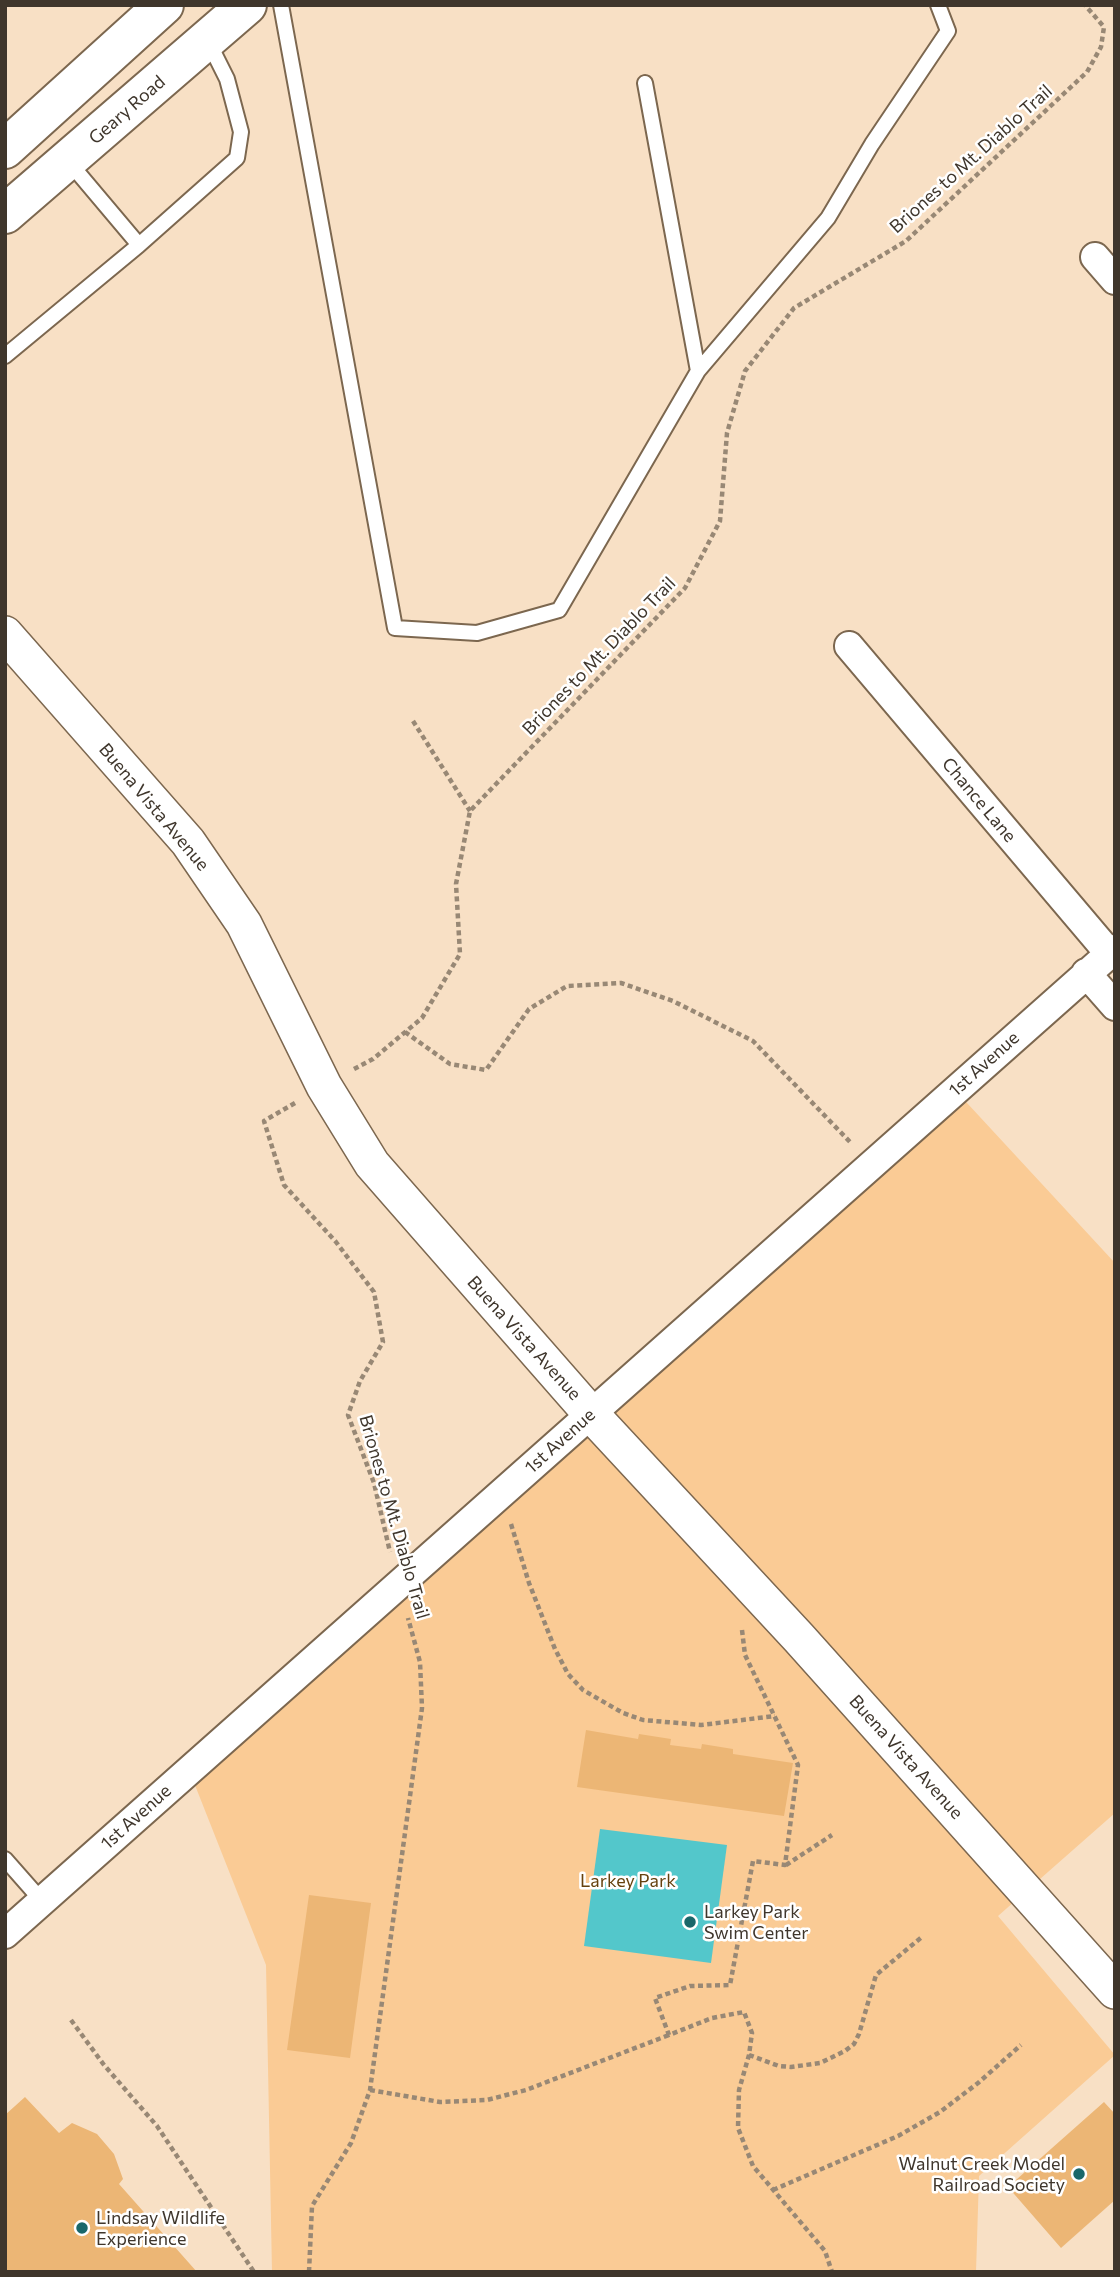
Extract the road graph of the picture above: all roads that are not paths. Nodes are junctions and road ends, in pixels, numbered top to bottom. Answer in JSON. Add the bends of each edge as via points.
{"nodes":[{"id":1,"x":164,"y":5,"type":"edge"},
{"id":2,"x":247,"y":5,"type":"edge"},
{"id":3,"x":281,"y":5,"type":"edge"},
{"id":4,"x":938,"y":5,"type":"edge"},
{"id":5,"x":208,"y":40,"type":"junction"},
{"id":6,"x":645,"y":83,"type":"dead end"},
{"id":7,"x":5,"y":149,"type":"edge"},
{"id":8,"x":68,"y":161,"type":"junction"},
{"id":9,"x":5,"y":214,"type":"edge"},
{"id":10,"x":139,"y":245,"type":"junction"},
{"id":11,"x":1095,"y":257,"type":"dead end"},
{"id":12,"x":1115,"y":280,"type":"edge"},
{"id":13,"x":5,"y":356,"type":"edge"},
{"id":14,"x":698,"y":371,"type":"junction"},
{"id":15,"x":5,"y":634,"type":"edge"},
{"id":16,"x":849,"y":646,"type":"dead end"},
{"id":17,"x":1112,"y":951,"type":"edge"},
{"id":18,"x":1086,"y":973,"type":"junction"},
{"id":19,"x":1115,"y":1006,"type":"edge"},
{"id":20,"x":591,"y":1414,"type":"junction"},
{"id":21,"x":5,"y":1858,"type":"edge"},
{"id":22,"x":42,"y":1901,"type":"junction"},
{"id":23,"x":5,"y":1934,"type":"edge"},
{"id":24,"x":1115,"y":1991,"type":"edge"}],
"edges":[{"from":1,"to":7,"type":"main road"},
{"from":2,"to":5,"type":"main road","name":"Geary Road"},
{"from":3,"to":14,"type":"lane","via":[[395,628],[477,633],[559,610]]},
{"from":4,"to":14,"type":"lane","via":[[948,30],[828,218]]},
{"from":5,"to":8,"type":"main road","name":"Geary Road"},
{"from":5,"to":10,"type":"lane","via":[[227,79],[240,132],[237,158]]},
{"from":6,"to":14,"type":"lane"},
{"from":8,"to":9,"type":"main road","name":"Geary Road"},
{"from":8,"to":10,"type":"lane"},
{"from":10,"to":13,"type":"lane"},
{"from":11,"to":12,"type":"street"},
{"from":15,"to":20,"type":"street","name":"Buena Vista Avenue","via":[[188,842],[244,924],[324,1086],[372,1164]]},
{"from":16,"to":17,"type":"street","name":"Chance Lane"},
{"from":17,"to":18,"type":"street","name":"1st Avenue"},
{"from":18,"to":19,"type":"street"},
{"from":18,"to":20,"type":"street","name":"1st Avenue"},
{"from":20,"to":22,"type":"street","name":"1st Avenue"},
{"from":20,"to":24,"type":"street","name":"Buena Vista Avenue"},
{"from":21,"to":22,"type":"lane"},
{"from":22,"to":23,"type":"street","name":"1st Avenue"}]}
